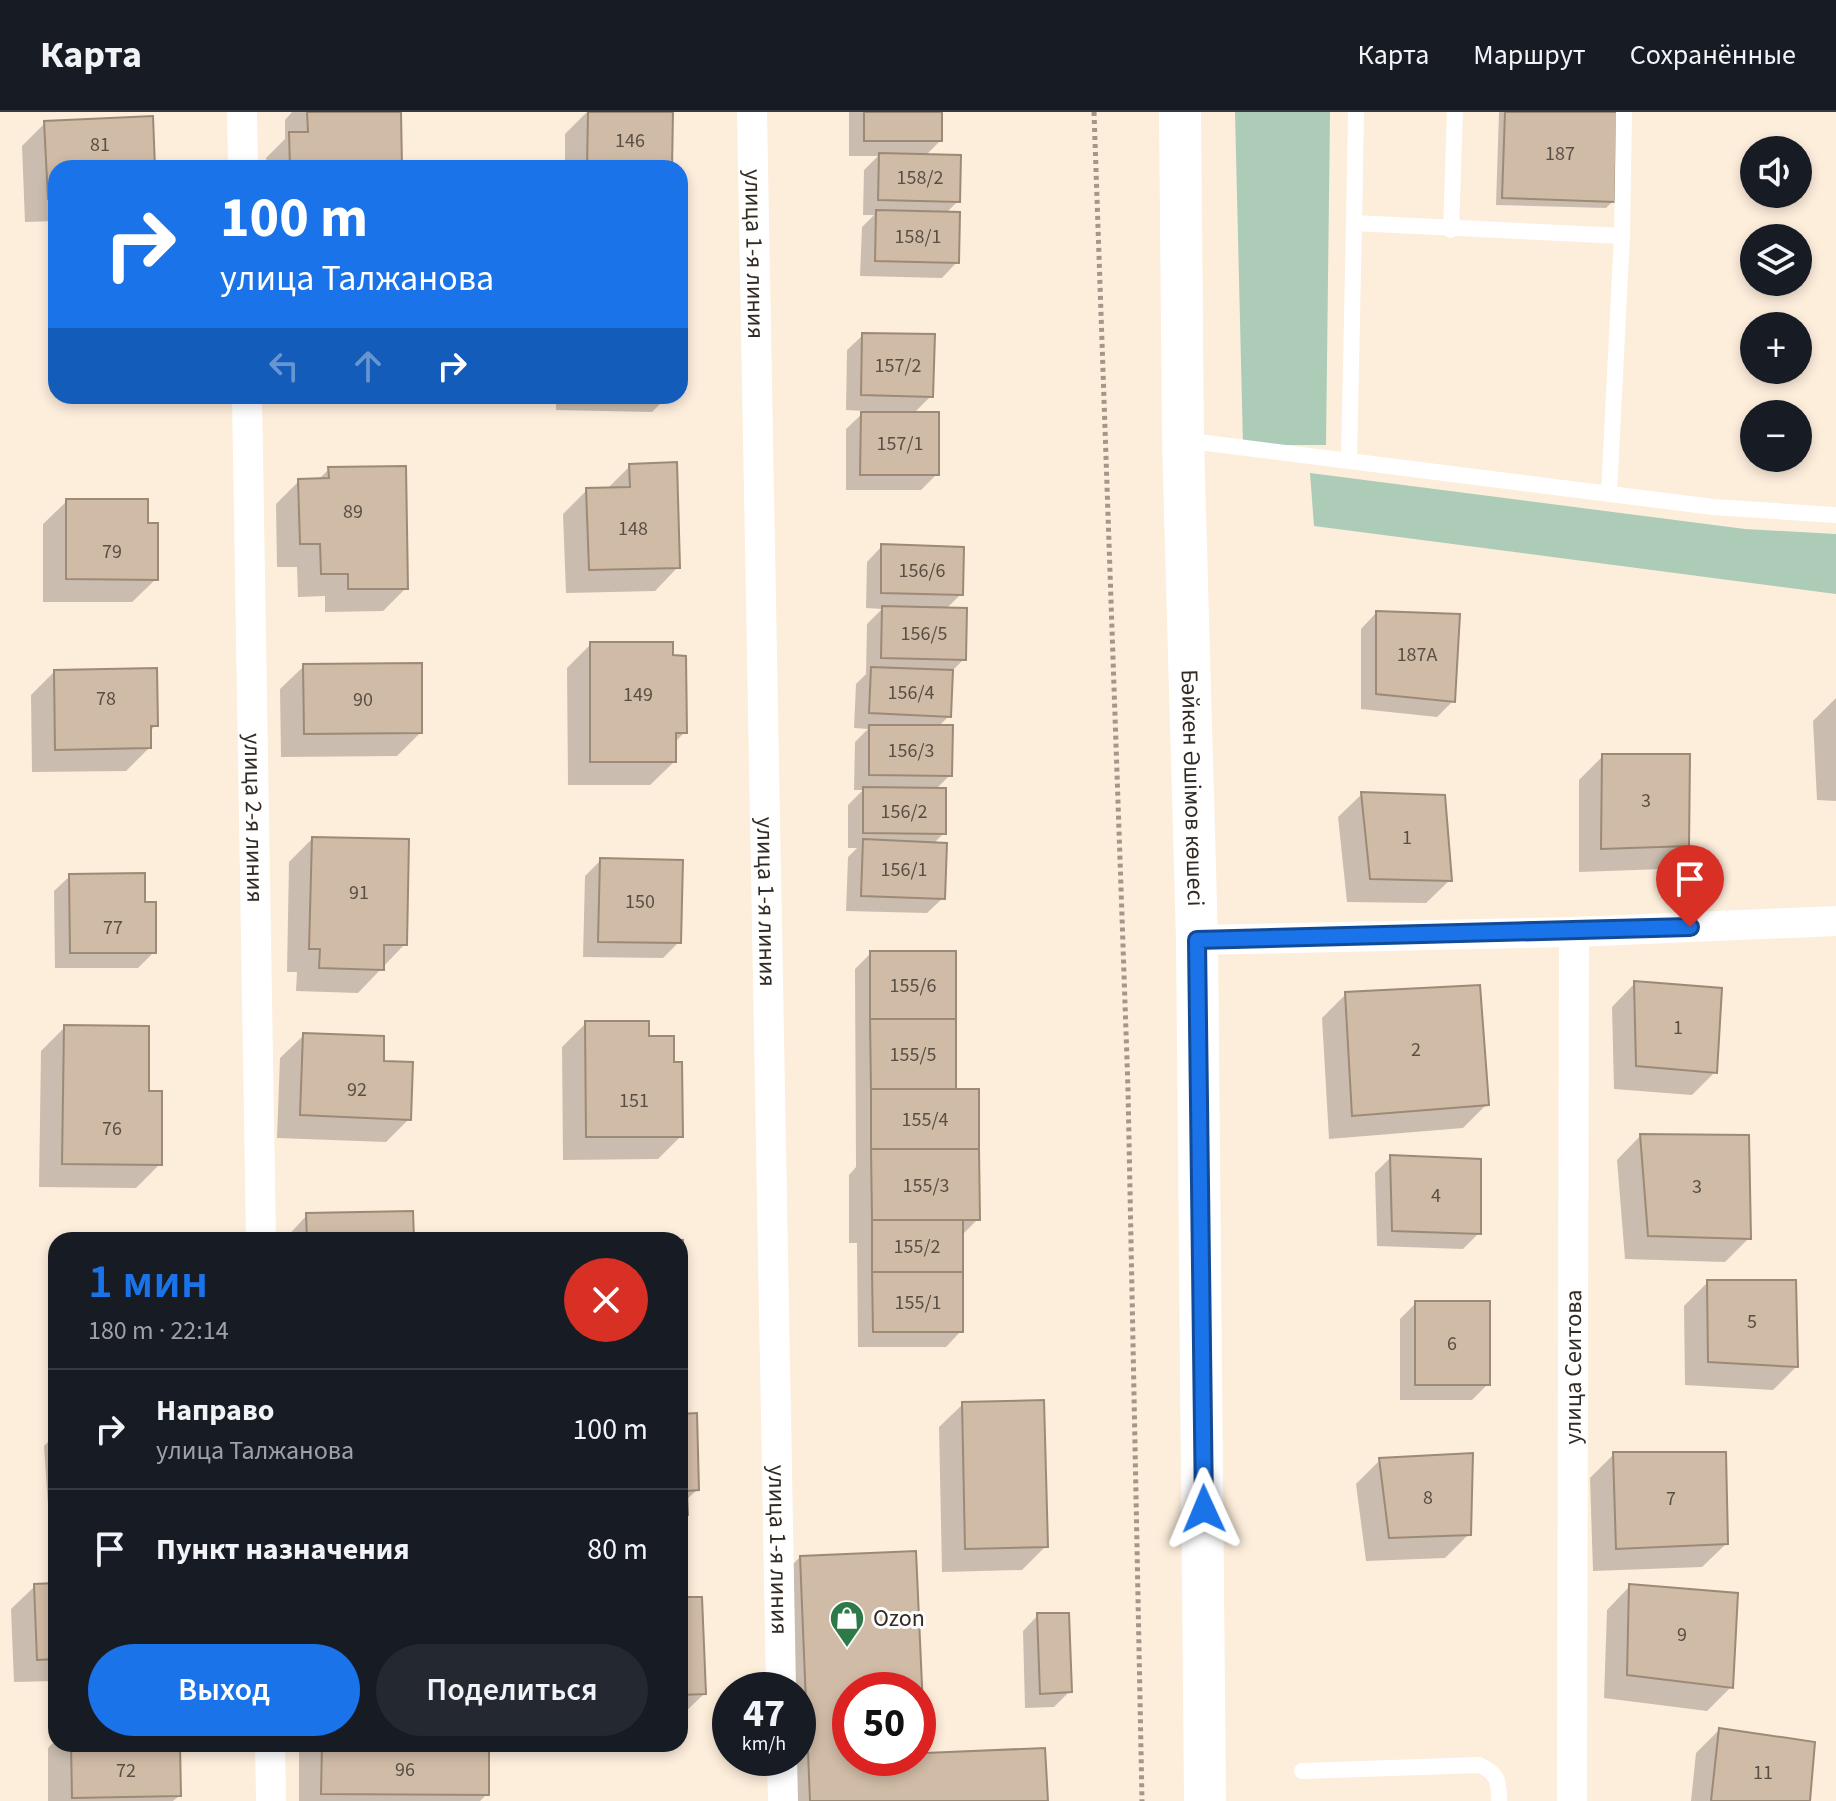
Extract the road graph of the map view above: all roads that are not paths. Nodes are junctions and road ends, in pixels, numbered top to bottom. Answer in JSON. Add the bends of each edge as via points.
{"nodes":[{"id":1,"x":242,"y":112,"type":"edge"},
{"id":2,"x":752,"y":112,"type":"edge"},
{"id":3,"x":1180,"y":112,"type":"edge"},
{"id":4,"x":1356,"y":112,"type":"edge"},
{"id":5,"x":1455,"y":112,"type":"edge"},
{"id":6,"x":1624,"y":112,"type":"edge"},
{"id":7,"x":243,"y":160,"type":"edge"},
{"id":8,"x":1354,"y":223,"type":"junction"},
{"id":9,"x":1451,"y":230,"type":"junction"},
{"id":10,"x":1622,"y":236,"type":"junction"},
{"id":11,"x":247,"y":404,"type":"edge"},
{"id":12,"x":1183,"y":440,"type":"junction"},
{"id":13,"x":1349,"y":461,"type":"junction"},
{"id":14,"x":1609,"y":494,"type":"junction"},
{"id":15,"x":1836,"y":515,"type":"edge"},
{"id":16,"x":1836,"y":921,"type":"edge"},
{"id":17,"x":1574,"y":932,"type":"junction"},
{"id":18,"x":1197,"y":940,"type":"junction"},
{"id":19,"x":261,"y":1232,"type":"edge"},
{"id":20,"x":781,"y":1672,"type":"edge"},
{"id":21,"x":270,"y":1752,"type":"edge"},
{"id":22,"x":1302,"y":1771,"type":"dead end"},
{"id":23,"x":782,"y":1776,"type":"edge"},
{"id":24,"x":271,"y":1801,"type":"edge"},
{"id":25,"x":783,"y":1801,"type":"edge"},
{"id":26,"x":1205,"y":1801,"type":"edge"},
{"id":27,"x":1499,"y":1801,"type":"edge"},
{"id":28,"x":1572,"y":1801,"type":"edge"}],
"edges":[{"from":1,"to":7,"type":"street"},
{"from":2,"to":20,"type":"street","name":"улица 1-я линия"},
{"from":3,"to":12,"type":"main road","name":"Бәйкен Әшімов көшесі"},
{"from":4,"to":8,"type":"lane"},
{"from":5,"to":9,"type":"lane"},
{"from":6,"to":10,"type":"lane"},
{"from":8,"to":9,"type":"lane"},
{"from":8,"to":13,"type":"lane"},
{"from":9,"to":10,"type":"lane"},
{"from":10,"to":14,"type":"lane"},
{"from":11,"to":19,"type":"street","name":"улица 2-я линия"},
{"from":12,"to":13,"type":"lane"},
{"from":12,"to":18,"type":"main road","name":"Бәйкен Әшімов көшесі"},
{"from":13,"to":14,"type":"lane"},
{"from":14,"to":15,"type":"lane"},
{"from":16,"to":17,"type":"street"},
{"from":17,"to":18,"type":"street"},
{"from":17,"to":28,"type":"street","name":"улица Сеитова"},
{"from":18,"to":26,"type":"main road","name":"Бәйкен Әшімов көшесі"},
{"from":21,"to":24,"type":"street"},
{"from":22,"to":27,"type":"lane","via":[[1479,1765],[1499,1780]]},
{"from":23,"to":25,"type":"street"}]}
